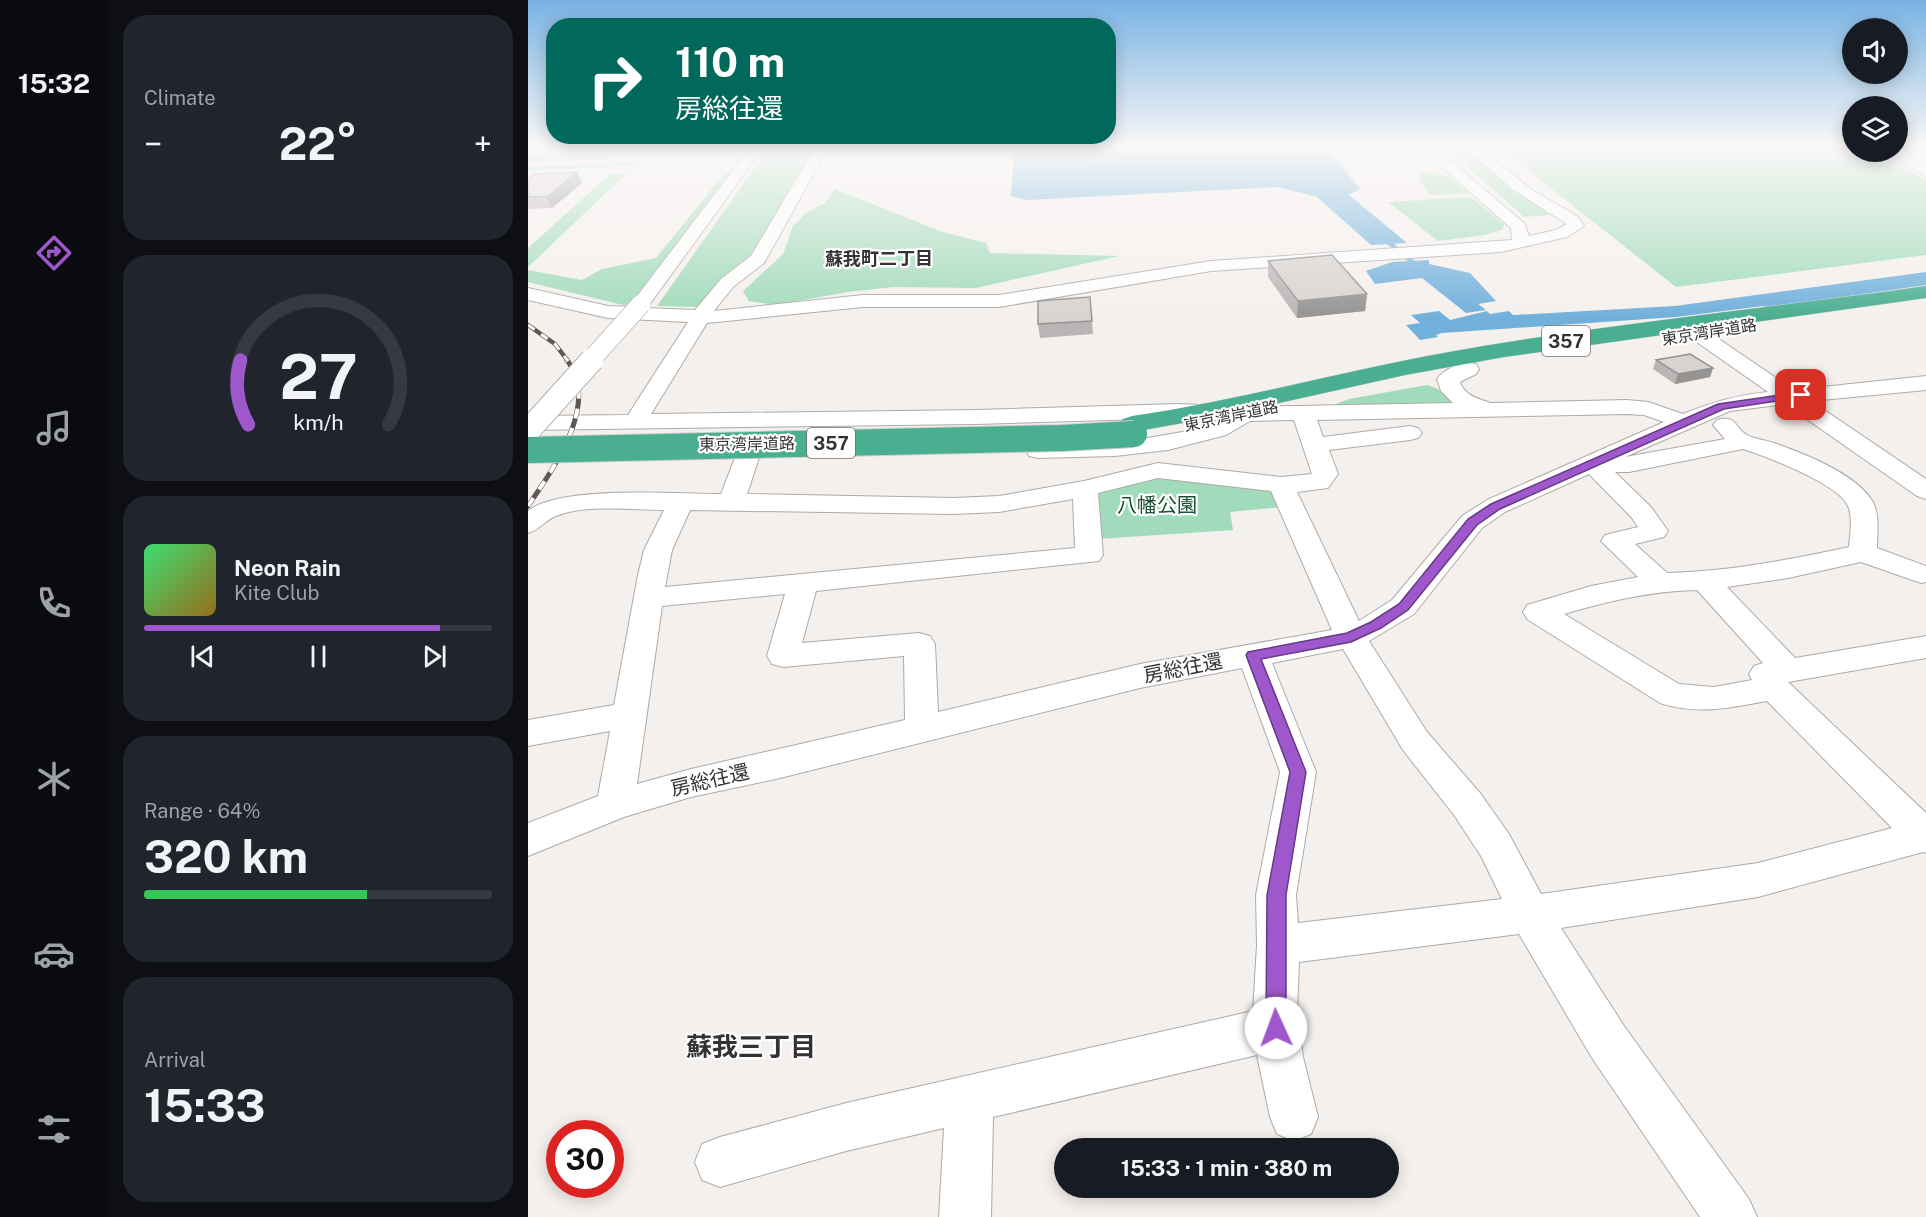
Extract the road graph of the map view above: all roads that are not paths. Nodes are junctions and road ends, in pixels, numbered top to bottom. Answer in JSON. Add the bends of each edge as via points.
{"nodes":[{"id":1,"x":715,"y":205,"type":"edge"},
{"id":2,"x":789,"y":205,"type":"edge"},
{"id":3,"x":1493,"y":205,"type":"edge"},
{"id":4,"x":1546,"y":205,"type":"edge"},
{"id":5,"x":1519,"y":244,"type":"junction"},
{"id":6,"x":1926,"y":292,"type":"edge"},
{"id":7,"x":528,"y":294,"type":"edge"},
{"id":8,"x":1926,"y":302,"type":"edge"},
{"id":9,"x":702,"y":317,"type":"junction"},
{"id":10,"x":1703,"y":329,"type":"junction"},
{"id":11,"x":1468,"y":369,"type":"junction"},
{"id":12,"x":1926,"y":383,"type":"edge"},
{"id":13,"x":1801,"y":395,"type":"junction"},
{"id":14,"x":1489,"y":409,"type":"junction"},
{"id":15,"x":1209,"y":412,"type":"junction"},
{"id":16,"x":1303,"y":413,"type":"junction"},
{"id":17,"x":1248,"y":414,"type":"junction"},
{"id":18,"x":1697,"y":416,"type":"junction"},
{"id":19,"x":635,"y":422,"type":"junction"},
{"id":20,"x":528,"y":423,"type":"edge"},
{"id":21,"x":567,"y":423,"type":"junction"},
{"id":22,"x":1128,"y":424,"type":"junction"},
{"id":23,"x":528,"y":431,"type":"edge"},
{"id":24,"x":1410,"y":433,"type":"dead end"},
{"id":25,"x":528,"y":436,"type":"edge"},
{"id":26,"x":1738,"y":440,"type":"junction"},
{"id":27,"x":1314,"y":445,"type":"junction"},
{"id":28,"x":748,"y":455,"type":"junction"},
{"id":29,"x":534,"y":458,"type":"edge"},
{"id":30,"x":1593,"y":463,"type":"junction"},
{"id":31,"x":1926,"y":470,"type":"edge"},
{"id":32,"x":1281,"y":485,"type":"junction"},
{"id":33,"x":1085,"y":489,"type":"junction"},
{"id":34,"x":1926,"y":491,"type":"edge"},
{"id":35,"x":681,"y":502,"type":"junction"},
{"id":36,"x":731,"y":502,"type":"junction"},
{"id":37,"x":528,"y":525,"type":"edge"},
{"id":38,"x":1863,"y":553,"type":"junction"},
{"id":39,"x":1924,"y":575,"type":"edge"},
{"id":40,"x":1705,"y":581,"type":"junction"},
{"id":41,"x":1660,"y":582,"type":"junction"},
{"id":42,"x":804,"y":583,"type":"junction"},
{"id":43,"x":649,"y":598,"type":"junction"},
{"id":44,"x":1351,"y":637,"type":"junction"},
{"id":45,"x":1926,"y":647,"type":"edge"},
{"id":46,"x":1253,"y":655,"type":"junction"},
{"id":47,"x":1780,"y":679,"type":"junction"},
{"id":48,"x":630,"y":715,"type":"junction"},
{"id":49,"x":922,"y":730,"type":"junction"},
{"id":50,"x":528,"y":733,"type":"edge"},
{"id":51,"x":615,"y":804,"type":"junction"},
{"id":52,"x":1926,"y":836,"type":"edge"},
{"id":53,"x":528,"y":840,"type":"edge"},
{"id":54,"x":1530,"y":914,"type":"junction"},
{"id":55,"x":1278,"y":945,"type":"junction"},
{"id":56,"x":1276,"y":1028,"type":"junction"},
{"id":57,"x":969,"y":1099,"type":"junction"},
{"id":58,"x":1294,"y":1117,"type":"dead end"},
{"id":59,"x":720,"y":1162,"type":"dead end"},
{"id":60,"x":1729,"y":1216,"type":"edge"},
{"id":61,"x":965,"y":1217,"type":"edge"}],
"edges":[{"from":1,"to":23,"type":"street","bridge":true,"via":[[641,304]]},
{"from":2,"to":9,"type":"street","via":[[758,259],[727,283]]},
{"from":3,"to":5,"type":"street","via":[[1518,226]]},
{"from":4,"to":5,"type":"street","via":[[1576,226],[1561,234]]},
{"from":5,"to":9,"type":"street","via":[[1211,266],[999,301],[838,302],[749,315]]},
{"from":6,"to":10,"type":"highway","name":"東京湾岸道路","number":"357"},
{"from":7,"to":9,"type":"street","via":[[608,312]]},
{"from":8,"to":10,"type":"highway","name":"東京湾岸道路","number":"357"},
{"from":9,"to":19,"type":"street"},
{"from":10,"to":11,"type":"highway","name":"東京湾岸道路","number":"357"},
{"from":10,"to":13,"type":"street"},
{"from":10,"to":15,"type":"highway","name":"東京湾岸道路","number":"357","via":[[1434,362]]},
{"from":11,"to":14,"type":"street","via":[[1448,379],[1452,390],[1461,399]]},
{"from":11,"to":17,"type":"highway","name":"東京湾岸道路","number":"357","via":[[1339,391]]},
{"from":12,"to":13,"type":"street","name":"房総往還"},
{"from":13,"to":18,"type":"street","name":"房総往還","via":[[1730,404]]},
{"from":13,"to":31,"type":"street"},
{"from":13,"to":34,"type":"street"},
{"from":14,"to":16,"type":"street"},
{"from":14,"to":18,"type":"street","via":[[1637,408]]},
{"from":15,"to":17,"type":"street"},
{"from":15,"to":22,"type":"highway","name":"東京湾岸道路","number":"357"},
{"from":16,"to":17,"type":"street"},
{"from":16,"to":27,"type":"street"},
{"from":17,"to":22,"type":"highway","name":"東京湾岸道路","number":"357"},
{"from":17,"to":28,"type":"street","via":[[1195,435],[1117,448]]},
{"from":18,"to":26,"type":"street"},
{"from":18,"to":30,"type":"street","name":"房総往還"},
{"from":19,"to":21,"type":"street"},
{"from":19,"to":22,"type":"street"},
{"from":20,"to":21,"type":"street"},
{"from":21,"to":29,"type":"street"},
{"from":22,"to":25,"type":"highway","name":"東京湾岸道路","number":"357"},
{"from":22,"to":29,"type":"highway","name":"東京湾岸道路","number":"357","bridge":true,"via":[[1062,438]]},
{"from":24,"to":27,"type":"street"},
{"from":26,"to":30,"type":"street","via":[[1733,445],[1629,465]]},
{"from":26,"to":38,"type":"street","via":[[1777,452],[1852,492],[1863,514]]},
{"from":27,"to":32,"type":"street","via":[[1324,478],[1310,485]]},
{"from":28,"to":29,"type":"street"},
{"from":28,"to":36,"type":"street"},
{"from":30,"to":41,"type":"street","via":[[1642,513],[1654,531],[1615,541]]},
{"from":30,"to":44,"type":"street","name":"房総往還","via":[[1496,506],[1472,522],[1404,607]]},
{"from":32,"to":33,"type":"street","via":[[1158,470]]},
{"from":32,"to":44,"type":"street"},
{"from":33,"to":36,"type":"street","via":[[980,506]]},
{"from":33,"to":42,"type":"street","via":[[1089,555]]},
{"from":35,"to":36,"type":"street"},
{"from":35,"to":37,"type":"street","via":[[588,502],[546,510]]},
{"from":35,"to":43,"type":"street","via":[[658,550]]},
{"from":38,"to":39,"type":"street"},
{"from":38,"to":40,"type":"street"},
{"from":40,"to":41,"type":"street"},
{"from":40,"to":47,"type":"street"},
{"from":41,"to":47,"type":"street","via":[[1538,612],[1672,696],[1713,699]]},
{"from":42,"to":43,"type":"street"},
{"from":42,"to":49,"type":"street","via":[[783,656],[919,644]]},
{"from":43,"to":48,"type":"street"},
{"from":44,"to":46,"type":"street","name":"房総往還"},
{"from":44,"to":54,"type":"street","via":[[1415,741],[1496,845]]},
{"from":45,"to":47,"type":"street"},
{"from":46,"to":49,"type":"street","name":"房総往還","via":[[1140,676]]},
{"from":46,"to":55,"type":"street","via":[[1298,772],[1276,895]]},
{"from":47,"to":52,"type":"street"},
{"from":48,"to":50,"type":"street"},
{"from":48,"to":51,"type":"street"},
{"from":49,"to":51,"type":"street","name":"房総往還"},
{"from":51,"to":53,"type":"street","name":"房総往還"},
{"from":52,"to":54,"type":"street","via":[[1758,880]]},
{"from":54,"to":55,"type":"street"},
{"from":54,"to":60,"type":"street","via":[[1608,1042]]},
{"from":55,"to":56,"type":"street"},
{"from":56,"to":57,"type":"street"},
{"from":56,"to":58,"type":"street"},
{"from":57,"to":59,"type":"street","via":[[846,1127]]},
{"from":57,"to":61,"type":"street"}]}
